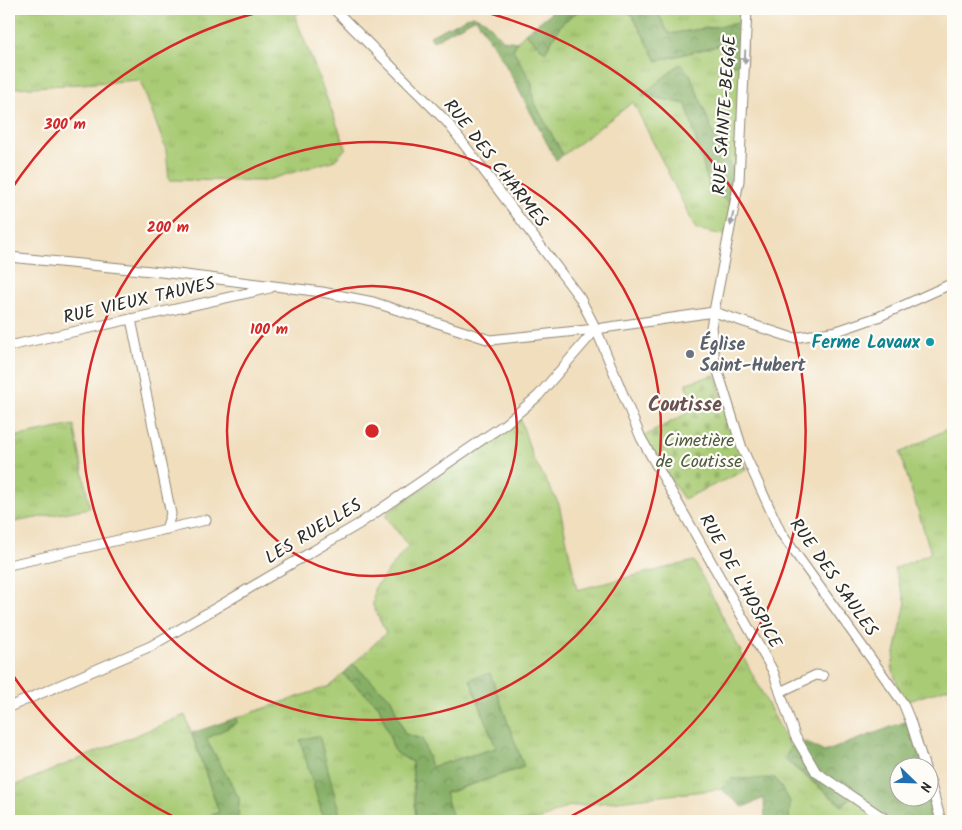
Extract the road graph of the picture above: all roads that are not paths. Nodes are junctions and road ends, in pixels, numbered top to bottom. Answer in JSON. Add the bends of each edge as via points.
{"nodes":[{"id":1,"x":334,"y":9,"type":"edge"},
{"id":2,"x":746,"y":9,"type":"edge"},
{"id":3,"x":9,"y":256,"type":"edge"},
{"id":4,"x":953,"y":283,"type":"edge"},
{"id":5,"x":276,"y":286,"type":"junction"},
{"id":6,"x":714,"y":312,"type":"junction"},
{"id":7,"x":131,"y":319,"type":"junction"},
{"id":8,"x":596,"y":329,"type":"junction"},
{"id":9,"x":9,"y":346,"type":"edge"},
{"id":10,"x":206,"y":520,"type":"dead end"},
{"id":11,"x":166,"y":529,"type":"junction"},
{"id":12,"x":9,"y":565,"type":"edge"},
{"id":13,"x":823,"y":676,"type":"dead end"},
{"id":14,"x":780,"y":692,"type":"junction"},
{"id":15,"x":9,"y":707,"type":"edge"},
{"id":16,"x":922,"y":758,"type":"edge"},
{"id":17,"x":937,"y":808,"type":"edge"},
{"id":18,"x":888,"y":821,"type":"edge"},
{"id":19,"x":941,"y":821,"type":"edge"}],
"edges":[{"from":1,"to":8,"type":"street","name":"RUE DES CHARMES","via":[[447,122],[580,298]]},
{"from":2,"to":6,"type":"street","name":"RUE SAINTE-BEGGE","one_way":true,"via":[[739,181]]},
{"from":3,"to":5,"type":"street","name":"RUE VIEUX TAUVES"},
{"from":4,"to":6,"type":"street","via":[[878,317],[837,331],[793,338]]},
{"from":5,"to":7,"type":"street","name":"RUE VIEUX TAUVES"},
{"from":5,"to":8,"type":"street","name":"RUE VIEUX TAUVES","via":[[373,302],[490,340]]},
{"from":6,"to":8,"type":"street","name":"RUE VIEUX TAUVES"},
{"from":6,"to":16,"type":"street","name":"RUE DES SAULES","via":[[711,327],[715,362],[742,448],[781,533],[903,704]]},
{"from":7,"to":9,"type":"street","name":"RUE VIEUX TAUVES"},
{"from":7,"to":11,"type":"street","via":[[171,514]]},
{"from":8,"to":14,"type":"street","name":"RUE DE L'HOSPICE","via":[[642,438],[773,672]]},
{"from":8,"to":15,"type":"street","name":"LES RUELLES","via":[[538,396],[505,424],[359,524],[151,646]]},
{"from":10,"to":11,"type":"street"},
{"from":11,"to":12,"type":"street"},
{"from":13,"to":14,"type":"street","via":[[816,675]]},
{"from":14,"to":18,"type":"street","name":"RUE DE L'HOSPICE","via":[[795,736],[816,772]]},
{"from":17,"to":19,"type":"street"}]}
